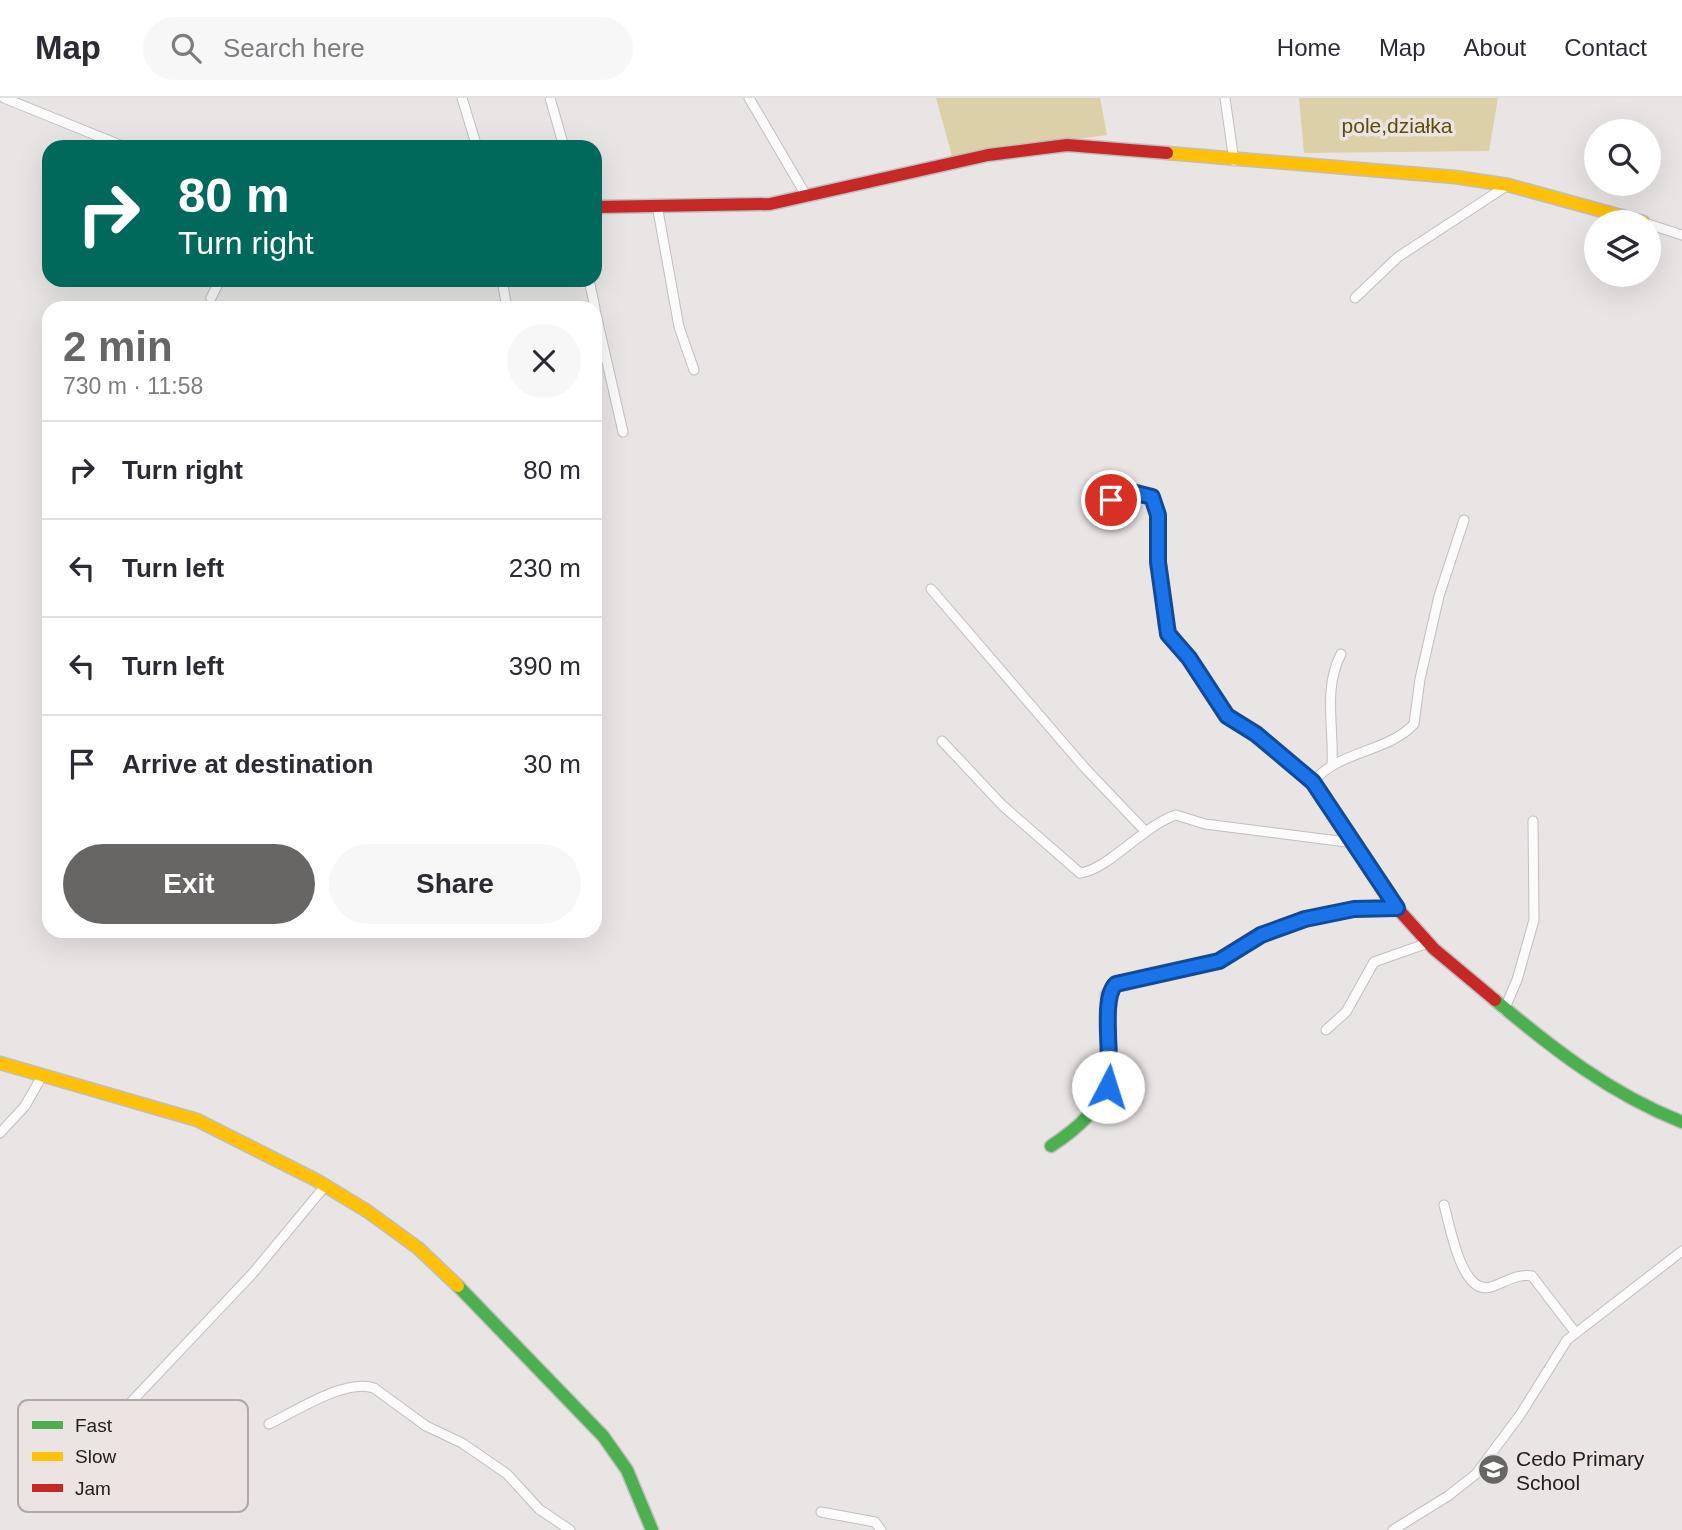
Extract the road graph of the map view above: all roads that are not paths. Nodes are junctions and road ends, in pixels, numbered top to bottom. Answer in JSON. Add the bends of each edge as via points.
{"nodes":[{"id":1,"x":4,"y":98,"type":"edge"},
{"id":2,"x":462,"y":98,"type":"edge"},
{"id":3,"x":550,"y":98,"type":"edge"},
{"id":4,"x":749,"y":98,"type":"edge"},
{"id":5,"x":1225,"y":98,"type":"edge"},
{"id":6,"x":108,"y":140,"type":"edge"},
{"id":7,"x":475,"y":140,"type":"edge"},
{"id":8,"x":562,"y":140,"type":"edge"},
{"id":9,"x":1234,"y":161,"type":"junction"},
{"id":10,"x":1508,"y":185,"type":"junction"},
{"id":11,"x":807,"y":197,"type":"junction"},
{"id":12,"x":657,"y":205,"type":"junction"},
{"id":13,"x":602,"y":207,"type":"edge"},
{"id":14,"x":1599,"y":210,"type":"edge"},
{"id":15,"x":1661,"y":228,"type":"edge"},
{"id":16,"x":1682,"y":235,"type":"edge"},
{"id":17,"x":216,"y":287,"type":"edge"},
{"id":18,"x":211,"y":298,"type":"dead end"},
{"id":19,"x":1355,"y":298,"type":"dead end"},
{"id":20,"x":602,"y":340,"type":"edge"},
{"id":21,"x":694,"y":370,"type":"dead end"},
{"id":22,"x":623,"y":432,"type":"dead end"},
{"id":23,"x":1111,"y":500,"type":"dead end"},
{"id":24,"x":1464,"y":520,"type":"dead end"},
{"id":25,"x":931,"y":589,"type":"dead end"},
{"id":26,"x":1341,"y":654,"type":"dead end"},
{"id":27,"x":942,"y":741,"type":"dead end"},
{"id":28,"x":1332,"y":764,"type":"junction"},
{"id":29,"x":1313,"y":782,"type":"junction"},
{"id":30,"x":1532,"y":821,"type":"dead end"},
{"id":31,"x":1145,"y":831,"type":"junction"},
{"id":32,"x":1354,"y":843,"type":"junction"},
{"id":33,"x":1397,"y":908,"type":"junction"},
{"id":34,"x":1428,"y":943,"type":"junction"},
{"id":35,"x":1504,"y":1010,"type":"junction"},
{"id":36,"x":1326,"y":1030,"type":"dead end"},
{"id":37,"x":0,"y":1063,"type":"edge"},
{"id":38,"x":42,"y":1076,"type":"junction"},
{"id":39,"x":1682,"y":1122,"type":"edge"},
{"id":40,"x":0,"y":1133,"type":"edge"},
{"id":41,"x":1051,"y":1146,"type":"dead end"},
{"id":42,"x":325,"y":1186,"type":"junction"},
{"id":43,"x":1444,"y":1205,"type":"dead end"},
{"id":44,"x":1682,"y":1251,"type":"edge"},
{"id":45,"x":1576,"y":1332,"type":"junction"},
{"id":46,"x":133,"y":1400,"type":"edge"},
{"id":47,"x":270,"y":1424,"type":"dead end"},
{"id":48,"x":821,"y":1511,"type":"dead end"},
{"id":49,"x":570,"y":1530,"type":"edge"},
{"id":50,"x":652,"y":1530,"type":"edge"},
{"id":51,"x":881,"y":1530,"type":"edge"},
{"id":52,"x":1393,"y":1530,"type":"edge"}],
"edges":[{"from":1,"to":6,"type":"street"},
{"from":2,"to":7,"type":"street"},
{"from":3,"to":8,"type":"street"},
{"from":4,"to":11,"type":"street"},
{"from":5,"to":9,"type":"street"},
{"from":9,"to":10,"type":"street","via":[[1397,170]]},
{"from":9,"to":11,"type":"street","via":[[1104,145],[1056,145],[988,155]]},
{"from":10,"to":14,"type":"street"},
{"from":10,"to":19,"type":"street","via":[[1398,257]]},
{"from":11,"to":12,"type":"street","via":[[770,204]]},
{"from":12,"to":13,"type":"street"},
{"from":12,"to":21,"type":"street","via":[[678,327]]},
{"from":15,"to":16,"type":"street"},
{"from":17,"to":18,"type":"street"},
{"from":20,"to":22,"type":"street"},
{"from":23,"to":29,"type":"street","via":[[1132,492],[1152,497],[1158,515],[1158,562],[1168,634],[1227,716]]},
{"from":24,"to":28,"type":"street","via":[[1439,596],[1414,723],[1396,736]]},
{"from":25,"to":31,"type":"street","via":[[1084,768]]},
{"from":26,"to":28,"type":"street","via":[[1330,692]]},
{"from":27,"to":31,"type":"street","via":[[1002,805],[1080,873],[1096,868]]},
{"from":28,"to":29,"type":"street"},
{"from":29,"to":32,"type":"street"},
{"from":30,"to":35,"type":"street","via":[[1534,920]]},
{"from":31,"to":32,"type":"street","via":[[1178,815],[1205,824]]},
{"from":32,"to":33,"type":"street"},
{"from":33,"to":34,"type":"street"},
{"from":33,"to":41,"type":"street","via":[[1354,909],[1305,919],[1261,935],[1219,961],[1116,984],[1107,995],[1112,1068],[1108,1087],[1083,1125]]},
{"from":34,"to":35,"type":"street"},
{"from":34,"to":36,"type":"street","via":[[1374,962],[1346,1012]]},
{"from":35,"to":39,"type":"street","via":[[1560,1055],[1642,1106]]},
{"from":37,"to":38,"type":"street"},
{"from":38,"to":40,"type":"street","via":[[25,1106]]},
{"from":38,"to":42,"type":"street","via":[[197,1120]]},
{"from":42,"to":46,"type":"street","via":[[253,1273]]},
{"from":42,"to":50,"type":"street","via":[[418,1248],[603,1436],[627,1470]]},
{"from":43,"to":45,"type":"street","via":[[1456,1250],[1471,1282],[1488,1288],[1532,1276]]},
{"from":44,"to":45,"type":"street"},
{"from":45,"to":52,"type":"street","via":[[1476,1474]]},
{"from":47,"to":49,"type":"street","via":[[364,1384],[507,1474],[539,1509]]},
{"from":48,"to":51,"type":"street","via":[[875,1522]]}]}
